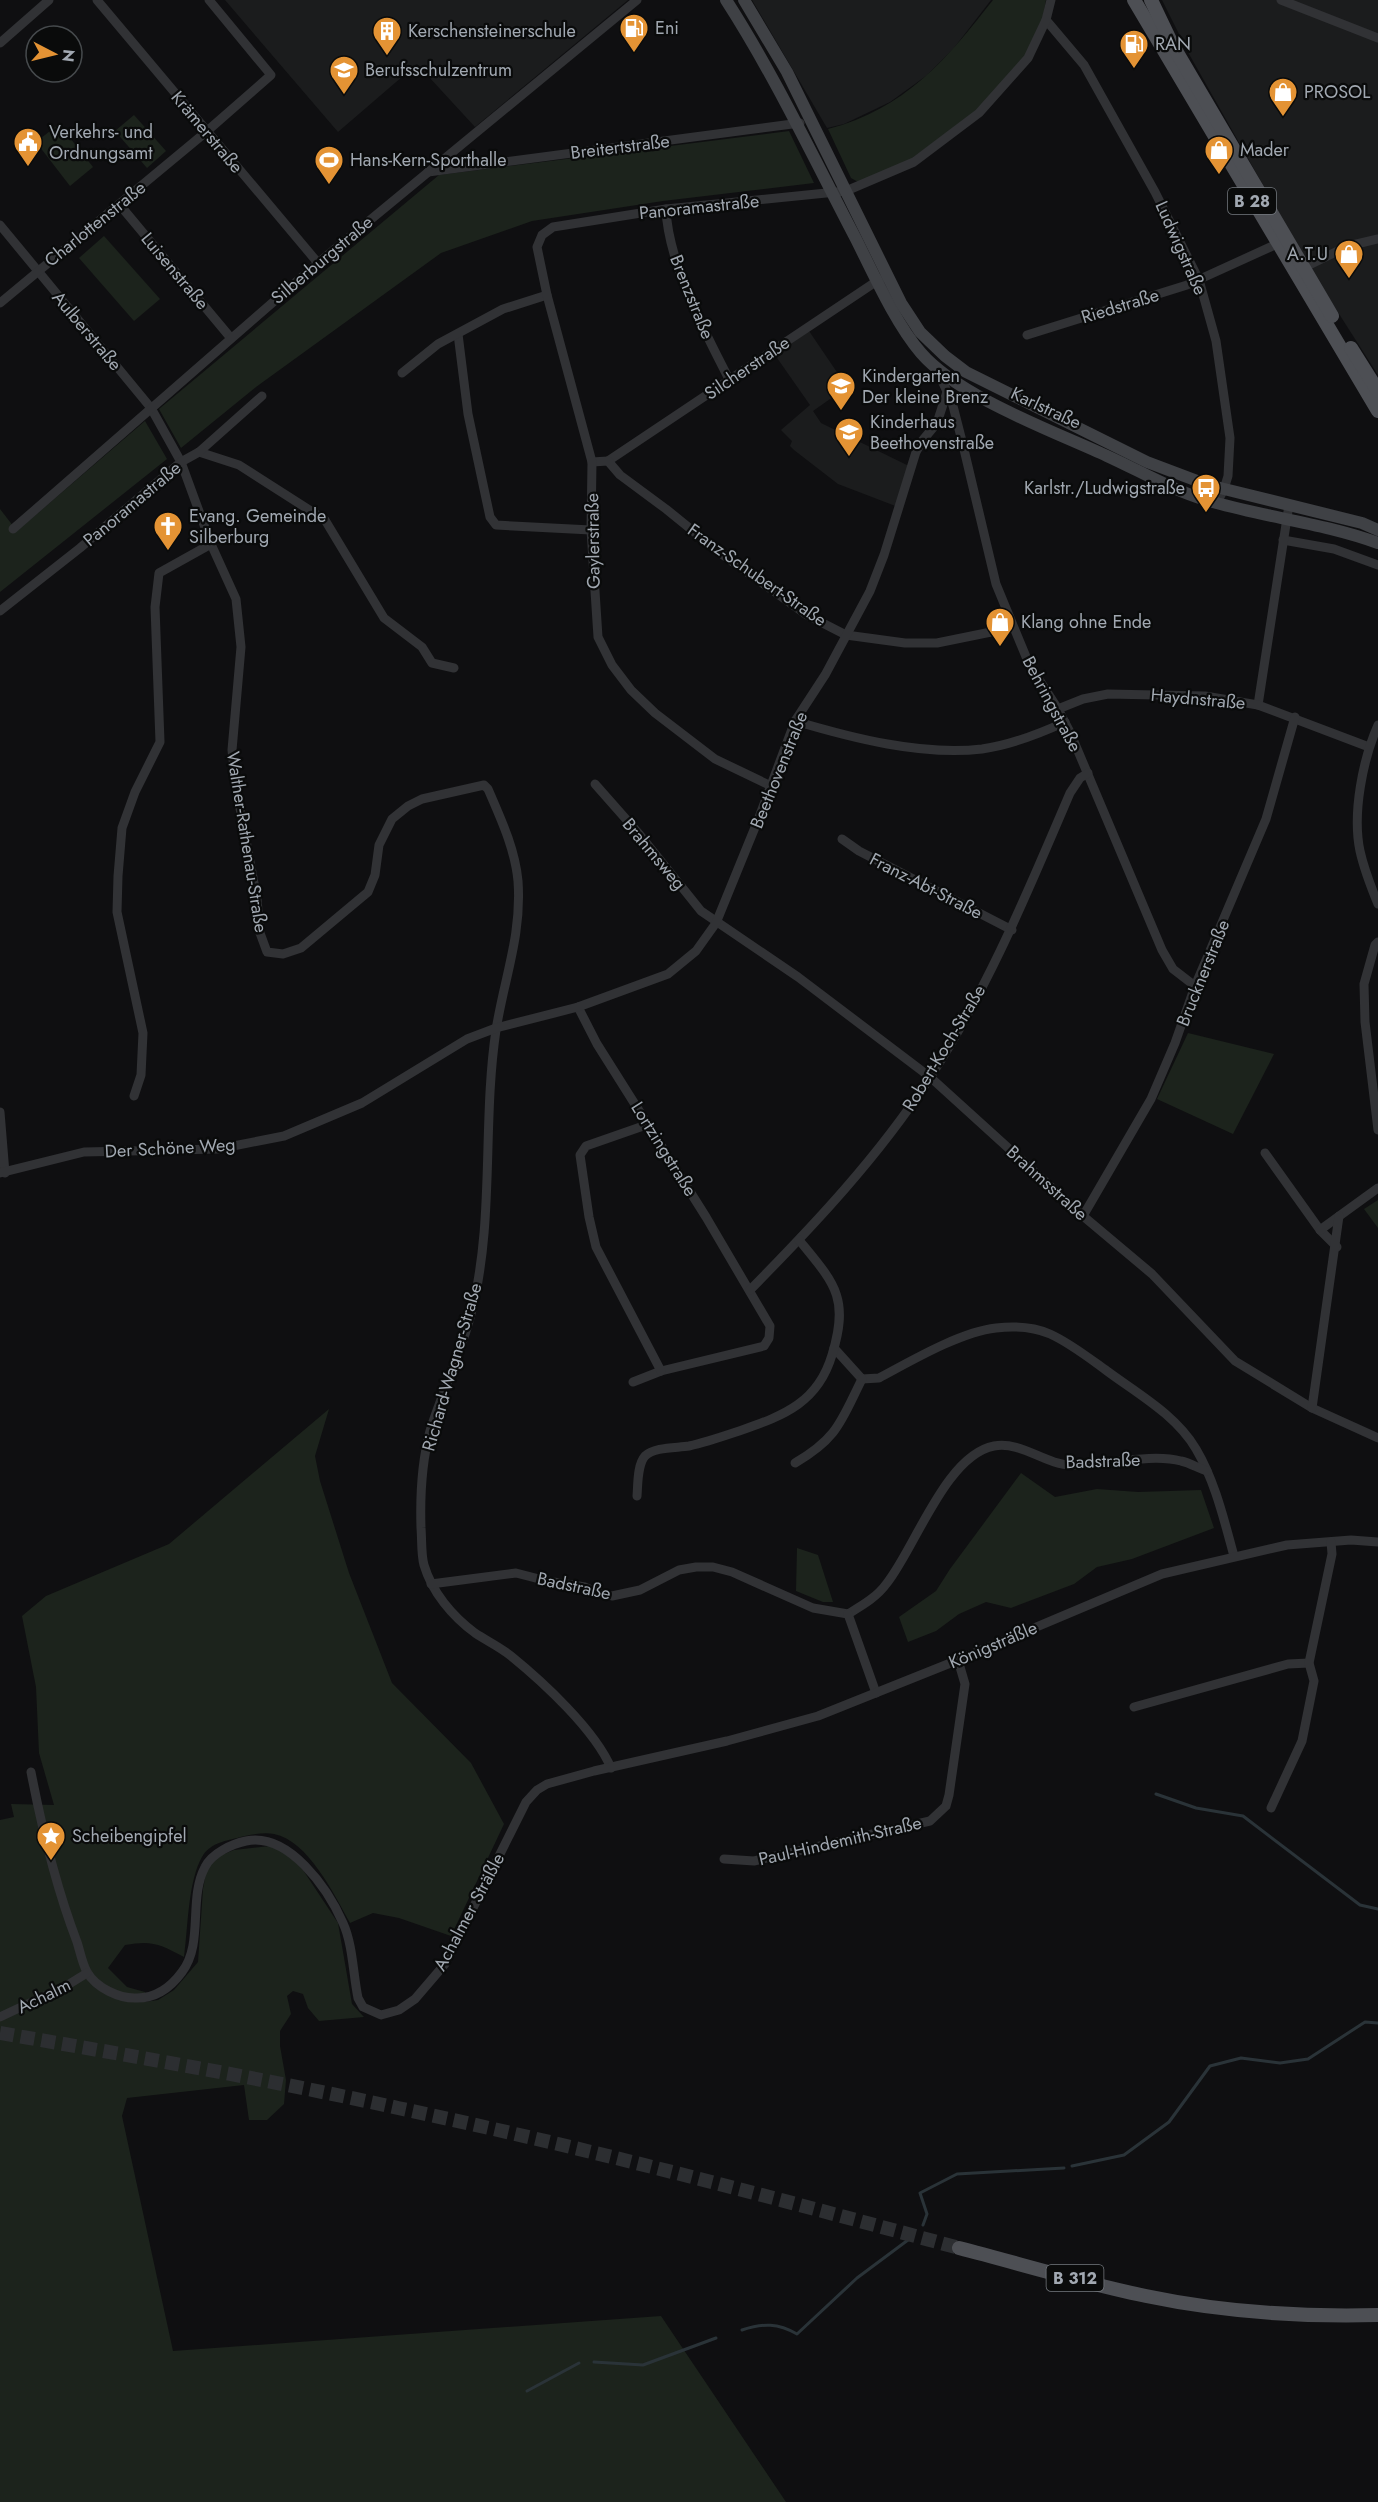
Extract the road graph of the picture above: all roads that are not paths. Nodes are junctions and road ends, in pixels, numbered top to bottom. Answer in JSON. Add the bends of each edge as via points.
{"nodes":[{"id":1,"x":49,"y":0,"type":"edge"},
{"id":2,"x":96,"y":0,"type":"edge"},
{"id":3,"x":209,"y":0,"type":"edge"},
{"id":4,"x":637,"y":0,"type":"edge"},
{"id":5,"x":726,"y":0,"type":"edge"},
{"id":6,"x":744,"y":0,"type":"edge"},
{"id":7,"x":1051,"y":0,"type":"edge"},
{"id":8,"x":1134,"y":0,"type":"edge"},
{"id":9,"x":1151,"y":0,"type":"edge"},
{"id":10,"x":1281,"y":0,"type":"edge"},
{"id":11,"x":1046,"y":20,"type":"junction"},
{"id":12,"x":1378,"y":38,"type":"edge"},
{"id":13,"x":0,"y":43,"type":"edge"},
{"id":14,"x":812,"y":118,"type":"junction"},
{"id":15,"x":797,"y":124,"type":"junction"},
{"id":16,"x":206,"y":132,"type":"junction"},
{"id":17,"x":428,"y":172,"type":"junction"},
{"id":18,"x":846,"y":191,"type":"junction"},
{"id":19,"x":832,"y":193,"type":"junction"},
{"id":20,"x":119,"y":204,"type":"junction"},
{"id":21,"x":666,"y":209,"type":"junction"},
{"id":22,"x":0,"y":225,"type":"edge"},
{"id":23,"x":553,"y":227,"type":"joint"},
{"id":24,"x":1378,"y":239,"type":"edge"},
{"id":25,"x":1277,"y":244,"type":"junction"},
{"id":26,"x":318,"y":263,"type":"junction"},
{"id":27,"x":1303,"y":268,"type":"junction"},
{"id":28,"x":37,"y":271,"type":"junction"},
{"id":29,"x":882,"y":277,"type":"junction"},
{"id":30,"x":1199,"y":280,"type":"junction"},
{"id":31,"x":547,"y":295,"type":"junction"},
{"id":32,"x":0,"y":303,"type":"edge"},
{"id":33,"x":458,"y":334,"type":"junction"},
{"id":34,"x":1027,"y":334,"type":"dead end"},
{"id":35,"x":230,"y":337,"type":"junction"},
{"id":36,"x":936,"y":368,"type":"junction"},
{"id":37,"x":966,"y":372,"type":"junction"},
{"id":38,"x":402,"y":373,"type":"dead end"},
{"id":39,"x":730,"y":381,"type":"junction"},
{"id":40,"x":959,"y":385,"type":"junction"},
{"id":41,"x":1378,"y":391,"type":"edge"},
{"id":42,"x":947,"y":392,"type":"junction"},
{"id":43,"x":262,"y":396,"type":"dead end"},
{"id":44,"x":951,"y":402,"type":"junction"},
{"id":45,"x":151,"y":408,"type":"junction"},
{"id":46,"x":1378,"y":411,"type":"edge"},
{"id":47,"x":200,"y":452,"type":"junction"},
{"id":48,"x":608,"y":461,"type":"junction"},
{"id":49,"x":181,"y":462,"type":"junction"},
{"id":50,"x":592,"y":462,"type":"junction"},
{"id":51,"x":1224,"y":489,"type":"junction"},
{"id":52,"x":1217,"y":503,"type":"junction"},
{"id":53,"x":1288,"y":505,"type":"junction"},
{"id":54,"x":1286,"y":520,"type":"junction"},
{"id":55,"x":13,"y":529,"type":"dead end"},
{"id":56,"x":591,"y":530,"type":"junction"},
{"id":57,"x":1378,"y":530,"type":"edge"},
{"id":58,"x":1283,"y":540,"type":"junction"},
{"id":59,"x":1378,"y":543,"type":"edge"},
{"id":60,"x":211,"y":544,"type":"junction"},
{"id":61,"x":1378,"y":565,"type":"edge"},
{"id":62,"x":0,"y":611,"type":"edge"},
{"id":63,"x":1011,"y":624,"type":"junction"},
{"id":64,"x":846,"y":635,"type":"junction"},
{"id":65,"x":454,"y":668,"type":"dead end"},
{"id":66,"x":1258,"y":705,"type":"junction"},
{"id":67,"x":1058,"y":709,"type":"junction"},
{"id":68,"x":1294,"y":717,"type":"junction"},
{"id":69,"x":795,"y":721,"type":"junction"},
{"id":70,"x":1065,"y":722,"type":"junction"},
{"id":71,"x":1378,"y":724,"type":"edge"},
{"id":72,"x":1369,"y":747,"type":"junction"},
{"id":73,"x":1088,"y":772,"type":"junction"},
{"id":74,"x":595,"y":784,"type":"dead end"},
{"id":75,"x":769,"y":785,"type":"junction"},
{"id":76,"x":488,"y":789,"type":"joint"},
{"id":77,"x":842,"y":839,"type":"dead end"},
{"id":78,"x":1378,"y":904,"type":"edge"},
{"id":79,"x":716,"y":923,"type":"junction"},
{"id":80,"x":1012,"y":930,"type":"junction"},
{"id":81,"x":1378,"y":942,"type":"edge"},
{"id":82,"x":1195,"y":986,"type":"junction"},
{"id":83,"x":578,"y":1008,"type":"junction"},
{"id":84,"x":496,"y":1028,"type":"junction"},
{"id":85,"x":930,"y":1077,"type":"junction"},
{"id":86,"x":134,"y":1096,"type":"dead end"},
{"id":87,"x":0,"y":1112,"type":"edge"},
{"id":88,"x":649,"y":1124,"type":"junction"},
{"id":89,"x":1378,"y":1130,"type":"edge"},
{"id":90,"x":1265,"y":1153,"type":"dead end"},
{"id":91,"x":3,"y":1173,"type":"edge"},
{"id":92,"x":1378,"y":1188,"type":"edge"},
{"id":93,"x":1083,"y":1216,"type":"junction"},
{"id":94,"x":1339,"y":1216,"type":"junction"},
{"id":95,"x":1320,"y":1230,"type":"junction"},
{"id":96,"x":799,"y":1240,"type":"junction"},
{"id":97,"x":1336,"y":1247,"type":"junction"},
{"id":98,"x":750,"y":1290,"type":"junction"},
{"id":99,"x":834,"y":1348,"type":"junction"},
{"id":100,"x":661,"y":1371,"type":"junction"},
{"id":101,"x":862,"y":1379,"type":"junction"},
{"id":102,"x":633,"y":1382,"type":"dead end"},
{"id":103,"x":1312,"y":1408,"type":"junction"},
{"id":104,"x":1378,"y":1438,"type":"edge"},
{"id":105,"x":795,"y":1463,"type":"dead end"},
{"id":106,"x":1207,"y":1471,"type":"junction"},
{"id":107,"x":637,"y":1496,"type":"dead end"},
{"id":108,"x":1331,"y":1542,"type":"junction"},
{"id":109,"x":1378,"y":1542,"type":"edge"},
{"id":110,"x":1234,"y":1556,"type":"junction"},
{"id":111,"x":431,"y":1584,"type":"junction"},
{"id":112,"x":848,"y":1614,"type":"junction"},
{"id":113,"x":958,"y":1660,"type":"junction"},
{"id":114,"x":1309,"y":1663,"type":"junction"},
{"id":115,"x":876,"y":1693,"type":"junction"},
{"id":116,"x":1134,"y":1707,"type":"dead end"},
{"id":117,"x":611,"y":1768,"type":"junction"},
{"id":118,"x":31,"y":1772,"type":"dead end"},
{"id":119,"x":1271,"y":1808,"type":"dead end"},
{"id":120,"x":724,"y":1859,"type":"dead end"},
{"id":121,"x":87,"y":1973,"type":"junction"},
{"id":122,"x":0,"y":2017,"type":"edge"},
{"id":123,"x":959,"y":2248,"type":"tunnel mouth"},
{"id":124,"x":1378,"y":2315,"type":"edge"}],
"edges":[{"from":1,"to":13,"type":"street"},
{"from":2,"to":16,"type":"street","name":"Krämerstraße"},
{"from":3,"to":16,"type":"street","name":"Charlottenstraße","via":[[271,75]]},
{"from":4,"to":17,"type":"street","name":"Silberburgstraße"},
{"from":5,"to":15,"type":"main road","name":"Karlstraße"},
{"from":6,"to":14,"type":"main road","name":"Karlstraße"},
{"from":7,"to":11,"type":"street","name":"Panoramastraße"},
{"from":8,"to":25,"type":"main road","number":"B 28"},
{"from":9,"to":27,"type":"main road","number":"B 28","via":[[1172,44]]},
{"from":10,"to":12,"type":"street"},
{"from":11,"to":18,"type":"street","name":"Panoramastraße","via":[[1028,58],[979,113],[914,162]]},
{"from":11,"to":30,"type":"street","name":"Ludwigstraße","via":[[1084,65]]},
{"from":14,"to":15,"type":"street","name":"Breitertstraße"},
{"from":14,"to":18,"type":"main road","name":"Karlstraße"},
{"from":15,"to":17,"type":"street","name":"Breitertstraße"},
{"from":15,"to":19,"type":"main road","name":"Karlstraße"},
{"from":16,"to":20,"type":"street","name":"Charlottenstraße"},
{"from":16,"to":26,"type":"street","name":"Krämerstraße"},
{"from":17,"to":26,"type":"street","name":"Silberburgstraße"},
{"from":18,"to":19,"type":"street","name":"Panoramastraße"},
{"from":18,"to":29,"type":"main road","name":"Karlstraße"},
{"from":19,"to":21,"type":"street","name":"Panoramastraße"},
{"from":19,"to":29,"type":"main road","name":"Karlstraße"},
{"from":20,"to":28,"type":"street","name":"Charlottenstraße"},
{"from":20,"to":35,"type":"street","name":"Luisenstraße"},
{"from":21,"to":23,"type":"street","name":"Panoramastraße"},
{"from":21,"to":39,"type":"street","name":"Brenzstraße","via":[[670,243],[705,332]]},
{"from":22,"to":28,"type":"street","name":"Aulberstraße"},
{"from":23,"to":31,"type":"street","name":"Gaylerstraße","via":[[542,235],[537,247]]},
{"from":24,"to":27,"type":"street","via":[[1348,246]]},
{"from":25,"to":30,"type":"street","name":"Riedstraße"},
{"from":25,"to":46,"type":"main road","number":"B 28"},
{"from":26,"to":35,"type":"street","name":"Silberburgstraße"},
{"from":27,"to":41,"type":"main road","number":"B 28"},
{"from":28,"to":32,"type":"street","name":"Charlottenstraße"},
{"from":28,"to":45,"type":"street","name":"Aulberstraße"},
{"from":29,"to":36,"type":"main road","name":"Karlstraße","via":[[920,352]]},
{"from":29,"to":37,"type":"main road","name":"Karlstraße","via":[[920,332]]},
{"from":29,"to":39,"type":"street","name":"Silcherstraße"},
{"from":30,"to":34,"type":"street","name":"Riedstraße"},
{"from":30,"to":51,"type":"street","name":"Ludwigstraße","via":[[1216,341],[1226,400],[1230,438]]},
{"from":31,"to":33,"type":"street","via":[[503,309]]},
{"from":31,"to":50,"type":"street","name":"Gaylerstraße"},
{"from":33,"to":38,"type":"street","via":[[438,344]]},
{"from":33,"to":56,"type":"street","via":[[473,441],[490,517],[496,525]]},
{"from":35,"to":45,"type":"street","name":"Silberburgstraße"},
{"from":36,"to":40,"type":"main road","name":"Karlstraße"},
{"from":36,"to":42,"type":"street","name":"Behringstraße"},
{"from":37,"to":40,"type":"main road"},
{"from":37,"to":51,"type":"main road","name":"Karlstraße","via":[[1147,462]]},
{"from":39,"to":48,"type":"street","name":"Silcherstraße"},
{"from":40,"to":42,"type":"street"},
{"from":40,"to":44,"type":"street"},
{"from":40,"to":52,"type":"main road","name":"Karlstraße","via":[[1182,491]]},
{"from":42,"to":44,"type":"street","name":"Behringstraße"},
{"from":42,"to":64,"type":"street","name":"Beethovenstraße","via":[[936,423],[916,452],[884,555]]},
{"from":43,"to":47,"type":"street","name":"Panoramastraße"},
{"from":44,"to":63,"type":"street","name":"Behringstraße","via":[[996,584]]},
{"from":45,"to":49,"type":"street","name":"Walther-Rathenau-Straße"},
{"from":45,"to":55,"type":"street","name":"Silberburgstraße"},
{"from":47,"to":49,"type":"street","name":"Panoramastraße"},
{"from":47,"to":65,"type":"street","via":[[239,465],[325,520],[384,618],[422,648],[432,663]]},
{"from":48,"to":50,"type":"street"},
{"from":48,"to":64,"type":"street","name":"Franz-Schubert-Straße","via":[[620,475],[719,552],[807,615]]},
{"from":49,"to":60,"type":"street","name":"Walther-Rathenau-Straße"},
{"from":49,"to":62,"type":"street","name":"Panoramastraße"},
{"from":50,"to":56,"type":"street","name":"Gaylerstraße"},
{"from":51,"to":52,"type":"street","name":"Ludwigstraße"},
{"from":51,"to":53,"type":"main road","name":"Karlstraße"},
{"from":52,"to":54,"type":"main road","name":"Karlstraße"},
{"from":53,"to":54,"type":"street"},
{"from":53,"to":57,"type":"main road","name":"Karlstraße"},
{"from":54,"to":58,"type":"street"},
{"from":54,"to":59,"type":"main road","name":"Karlstraße"},
{"from":56,"to":75,"type":"street","name":"Gaylerstraße","via":[[598,637],[612,665],[655,713],[715,759]]},
{"from":58,"to":61,"type":"street","via":[[1334,549]]},
{"from":58,"to":66,"type":"street"},
{"from":60,"to":76,"type":"street","name":"Walther-Rathenau-Straße","via":[[236,599],[241,647],[232,750],[260,933],[267,951],[283,954],[301,948],[368,892],[380,845],[392,819],[408,806],[480,784]]},
{"from":60,"to":86,"type":"street","via":[[159,573],[155,606],[160,742],[122,828],[117,912],[143,1033],[141,1075]]},
{"from":63,"to":64,"type":"street","name":"Franz-Schubert-Straße","via":[[937,643]]},
{"from":63,"to":67,"type":"street","name":"Behringstraße","via":[[1029,664]]},
{"from":64,"to":69,"type":"street","name":"Beethovenstraße"},
{"from":66,"to":67,"type":"street","name":"Haydnstraße","via":[[1205,696],[1108,694]]},
{"from":66,"to":68,"type":"street","name":"Haydnstraße"},
{"from":67,"to":70,"type":"street","name":"Behringstraße"},
{"from":68,"to":72,"type":"street","name":"Haydnstraße"},
{"from":68,"to":82,"type":"street","name":"Brucknerstraße","via":[[1266,819]]},
{"from":69,"to":70,"type":"street","via":[[874,741],[946,749],[1007,744]]},
{"from":69,"to":75,"type":"street","name":"Beethovenstraße"},
{"from":70,"to":73,"type":"street","name":"Behringstraße"},
{"from":71,"to":72,"type":"street"},
{"from":72,"to":78,"type":"street","via":[[1357,825],[1364,865]]},
{"from":73,"to":80,"type":"street","name":"Robert-Koch-Straße","via":[[1070,793]]},
{"from":73,"to":82,"type":"street","name":"Behringstraße","via":[[1162,950],[1173,969]]},
{"from":74,"to":79,"type":"street","name":"Brahmsweg","via":[[701,911]]},
{"from":75,"to":79,"type":"street","name":"Beethovenstraße"},
{"from":76,"to":84,"type":"street","name":"Richard-Wagner-Straße","via":[[507,835],[518,883],[515,948]]},
{"from":77,"to":80,"type":"street","name":"Franz-Abt-Straße"},
{"from":79,"to":83,"type":"street","name":"Beethovenstraße","via":[[696,951],[668,974]]},
{"from":79,"to":85,"type":"street","name":"Brahmsstraße","via":[[798,977]]},
{"from":80,"to":85,"type":"street","name":"Robert-Koch-Straße"},
{"from":81,"to":89,"type":"street","via":[[1364,984]]},
{"from":82,"to":93,"type":"street","name":"Brucknerstraße","via":[[1151,1099]]},
{"from":83,"to":84,"type":"street","name":"Beethovenstraße"},
{"from":83,"to":88,"type":"street","name":"Lortzingstraße"},
{"from":84,"to":91,"type":"street","name":"Der Schöne Weg","via":[[468,1039],[362,1102],[284,1136],[219,1149],[84,1152]]},
{"from":84,"to":111,"type":"street","name":"Richard-Wagner-Straße","via":[[487,1124],[486,1235],[471,1314],[430,1432],[423,1480],[423,1562]]},
{"from":85,"to":93,"type":"street","name":"Brahmsstraße"},
{"from":85,"to":96,"type":"street","name":"Robert-Koch-Straße","via":[[849,1186]]},
{"from":87,"to":91,"type":"street"},
{"from":88,"to":98,"type":"street","name":"Lortzingstraße"},
{"from":88,"to":100,"type":"street","via":[[585,1146],[580,1155],[596,1247]]},
{"from":90,"to":95,"type":"street"},
{"from":92,"to":94,"type":"street"},
{"from":93,"to":103,"type":"street","name":"Brahmsstraße","via":[[1152,1274],[1235,1361]]},
{"from":94,"to":95,"type":"street"},
{"from":94,"to":97,"type":"street"},
{"from":95,"to":97,"type":"street"},
{"from":96,"to":98,"type":"street","name":"Robert-Koch-Straße"},
{"from":96,"to":99,"type":"street","via":[[833,1282],[840,1302]]},
{"from":97,"to":103,"type":"street"},
{"from":98,"to":100,"type":"street","name":"Lortzingstraße","via":[[770,1326],[764,1346]]},
{"from":99,"to":101,"type":"street"},
{"from":99,"to":107,"type":"street","via":[[821,1381],[809,1396],[778,1418],[646,1456],[641,1462]]},
{"from":100,"to":102,"type":"street"},
{"from":101,"to":105,"type":"street","via":[[841,1423],[828,1440]]},
{"from":101,"to":106,"type":"street","via":[[879,1378],[972,1333],[996,1328],[1033,1329],[1073,1347],[1160,1409],[1184,1431]]},
{"from":103,"to":104,"type":"street","name":"Brahmsstraße"},
{"from":106,"to":110,"type":"street"},
{"from":106,"to":112,"type":"street","name":"Badstraße","via":[[1159,1458],[1069,1465],[1009,1445],[993,1446],[957,1470],[888,1582],[873,1599]]},
{"from":108,"to":109,"type":"street","name":"Königsträßle"},
{"from":108,"to":110,"type":"street","name":"Königsträßle","via":[[1287,1545]]},
{"from":108,"to":114,"type":"street","via":[[1332,1554]]},
{"from":110,"to":113,"type":"street","name":"Königsträßle","via":[[1162,1574]]},
{"from":111,"to":112,"type":"street","name":"Badstraße","via":[[516,1573],[612,1596],[640,1590],[679,1570],[713,1567],[813,1608]]},
{"from":111,"to":117,"type":"street","name":"Richard-Wagner-Straße","via":[[450,1612],[510,1654],[575,1718],[605,1754]]},
{"from":112,"to":115,"type":"street"},
{"from":113,"to":115,"type":"street","name":"Königsträßle"},
{"from":113,"to":120,"type":"street","name":"Paul-Hindemith-Straße","via":[[965,1684],[951,1785],[946,1806],[930,1821],[754,1861]]},
{"from":114,"to":116,"type":"street","via":[[1287,1664]]},
{"from":114,"to":119,"type":"street","via":[[1314,1681],[1302,1741]]},
{"from":115,"to":117,"type":"street","name":"Königsträßle","via":[[818,1716]]},
{"from":117,"to":121,"type":"street","name":"Achalmer Sträßle","via":[[547,1785],[531,1796],[445,1964],[415,1999],[399,2010],[381,2015],[363,2007],[343,1923],[326,1894],[289,1851],[261,1840],[232,1846],[205,1866],[191,1956],[171,1985],[156,1995],[130,1998],[113,1994]]},
{"from":118,"to":121,"type":"street","via":[[51,1862]]},
{"from":121,"to":122,"type":"street","name":"Achalm"},
{"from":123,"to":124,"type":"main road","number":"B 312","via":[[1144,2296],[1203,2306],[1286,2314]]}]}
